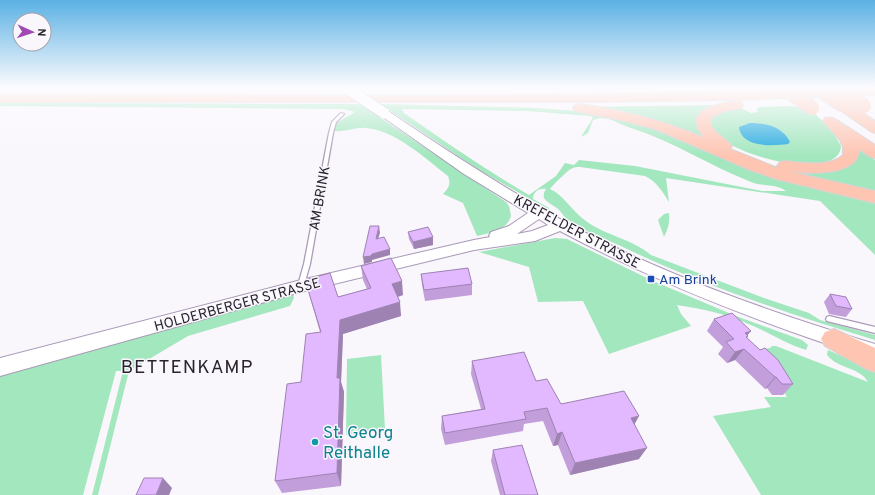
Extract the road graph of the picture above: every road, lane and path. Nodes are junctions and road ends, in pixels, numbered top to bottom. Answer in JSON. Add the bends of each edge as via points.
{"nodes":[{"id":1,"x":380,"y":110,"type":"edge"},
{"id":2,"x":590,"y":110,"type":"edge"},
{"id":3,"x":712,"y":110,"type":"edge"},
{"id":4,"x":824,"y":110,"type":"edge"},
{"id":5,"x":832,"y":110,"type":"edge"},
{"id":6,"x":835,"y":112,"type":"junction"},
{"id":7,"x":342,"y":114,"type":"dead end"},
{"id":8,"x":875,"y":128,"type":"edge"},
{"id":9,"x":875,"y":138,"type":"edge"},
{"id":10,"x":875,"y":153,"type":"edge"},
{"id":11,"x":875,"y":197,"type":"edge"},
{"id":12,"x":539,"y":214,"type":"junction"},
{"id":13,"x":561,"y":225,"type":"junction"},
{"id":14,"x":474,"y":245,"type":"junction"},
{"id":15,"x":301,"y":286,"type":"junction"},
{"id":16,"x":832,"y":329,"type":"junction"},
{"id":17,"x":875,"y":330,"type":"edge"},
{"id":18,"x":875,"y":352,"type":"edge"},
{"id":19,"x":875,"y":361,"type":"edge"},
{"id":20,"x":0,"y":367,"type":"edge"}],
"edges":[{"from":1,"to":12,"type":"main road","name":"KREFELDER STRASSE","bridge":true},
{"from":2,"to":11,"type":"highway","via":[[629,117],[670,129],[770,171]]},
{"from":3,"to":6,"type":"highway","via":[[704,116],[704,129],[723,145],[756,160],[787,167],[821,168],[834,166],[851,155],[851,149]]},
{"from":4,"to":6,"type":"highway","bridge":true},
{"from":5,"to":6,"type":"highway"},
{"from":6,"to":8,"type":"highway"},
{"from":6,"to":9,"type":"highway"},
{"from":6,"to":10,"type":"highway"},
{"from":7,"to":15,"type":"lane","name":"AM BRINK","via":[[334,122],[330,133]]},
{"from":12,"to":13,"type":"main road","name":"KREFELDER STRASSE"},
{"from":12,"to":14,"type":"main road","name":"HOLDERBERGER STRASSE","via":[[514,229]]},
{"from":13,"to":14,"type":"main road","name":"HOLDERBERGER STRASSE","via":[[535,236]]},
{"from":13,"to":16,"type":"main road","name":"KREFELDER STRASSE","via":[[640,265],[710,294]]},
{"from":14,"to":15,"type":"main road","name":"HOLDERBERGER STRASSE"},
{"from":15,"to":20,"type":"main road","name":"HOLDERBERGER STRASSE"},
{"from":16,"to":17,"type":"lane"},
{"from":16,"to":18,"type":"main road","name":"KREFELDER STRASSE"},
{"from":16,"to":19,"type":"highway"}]}
